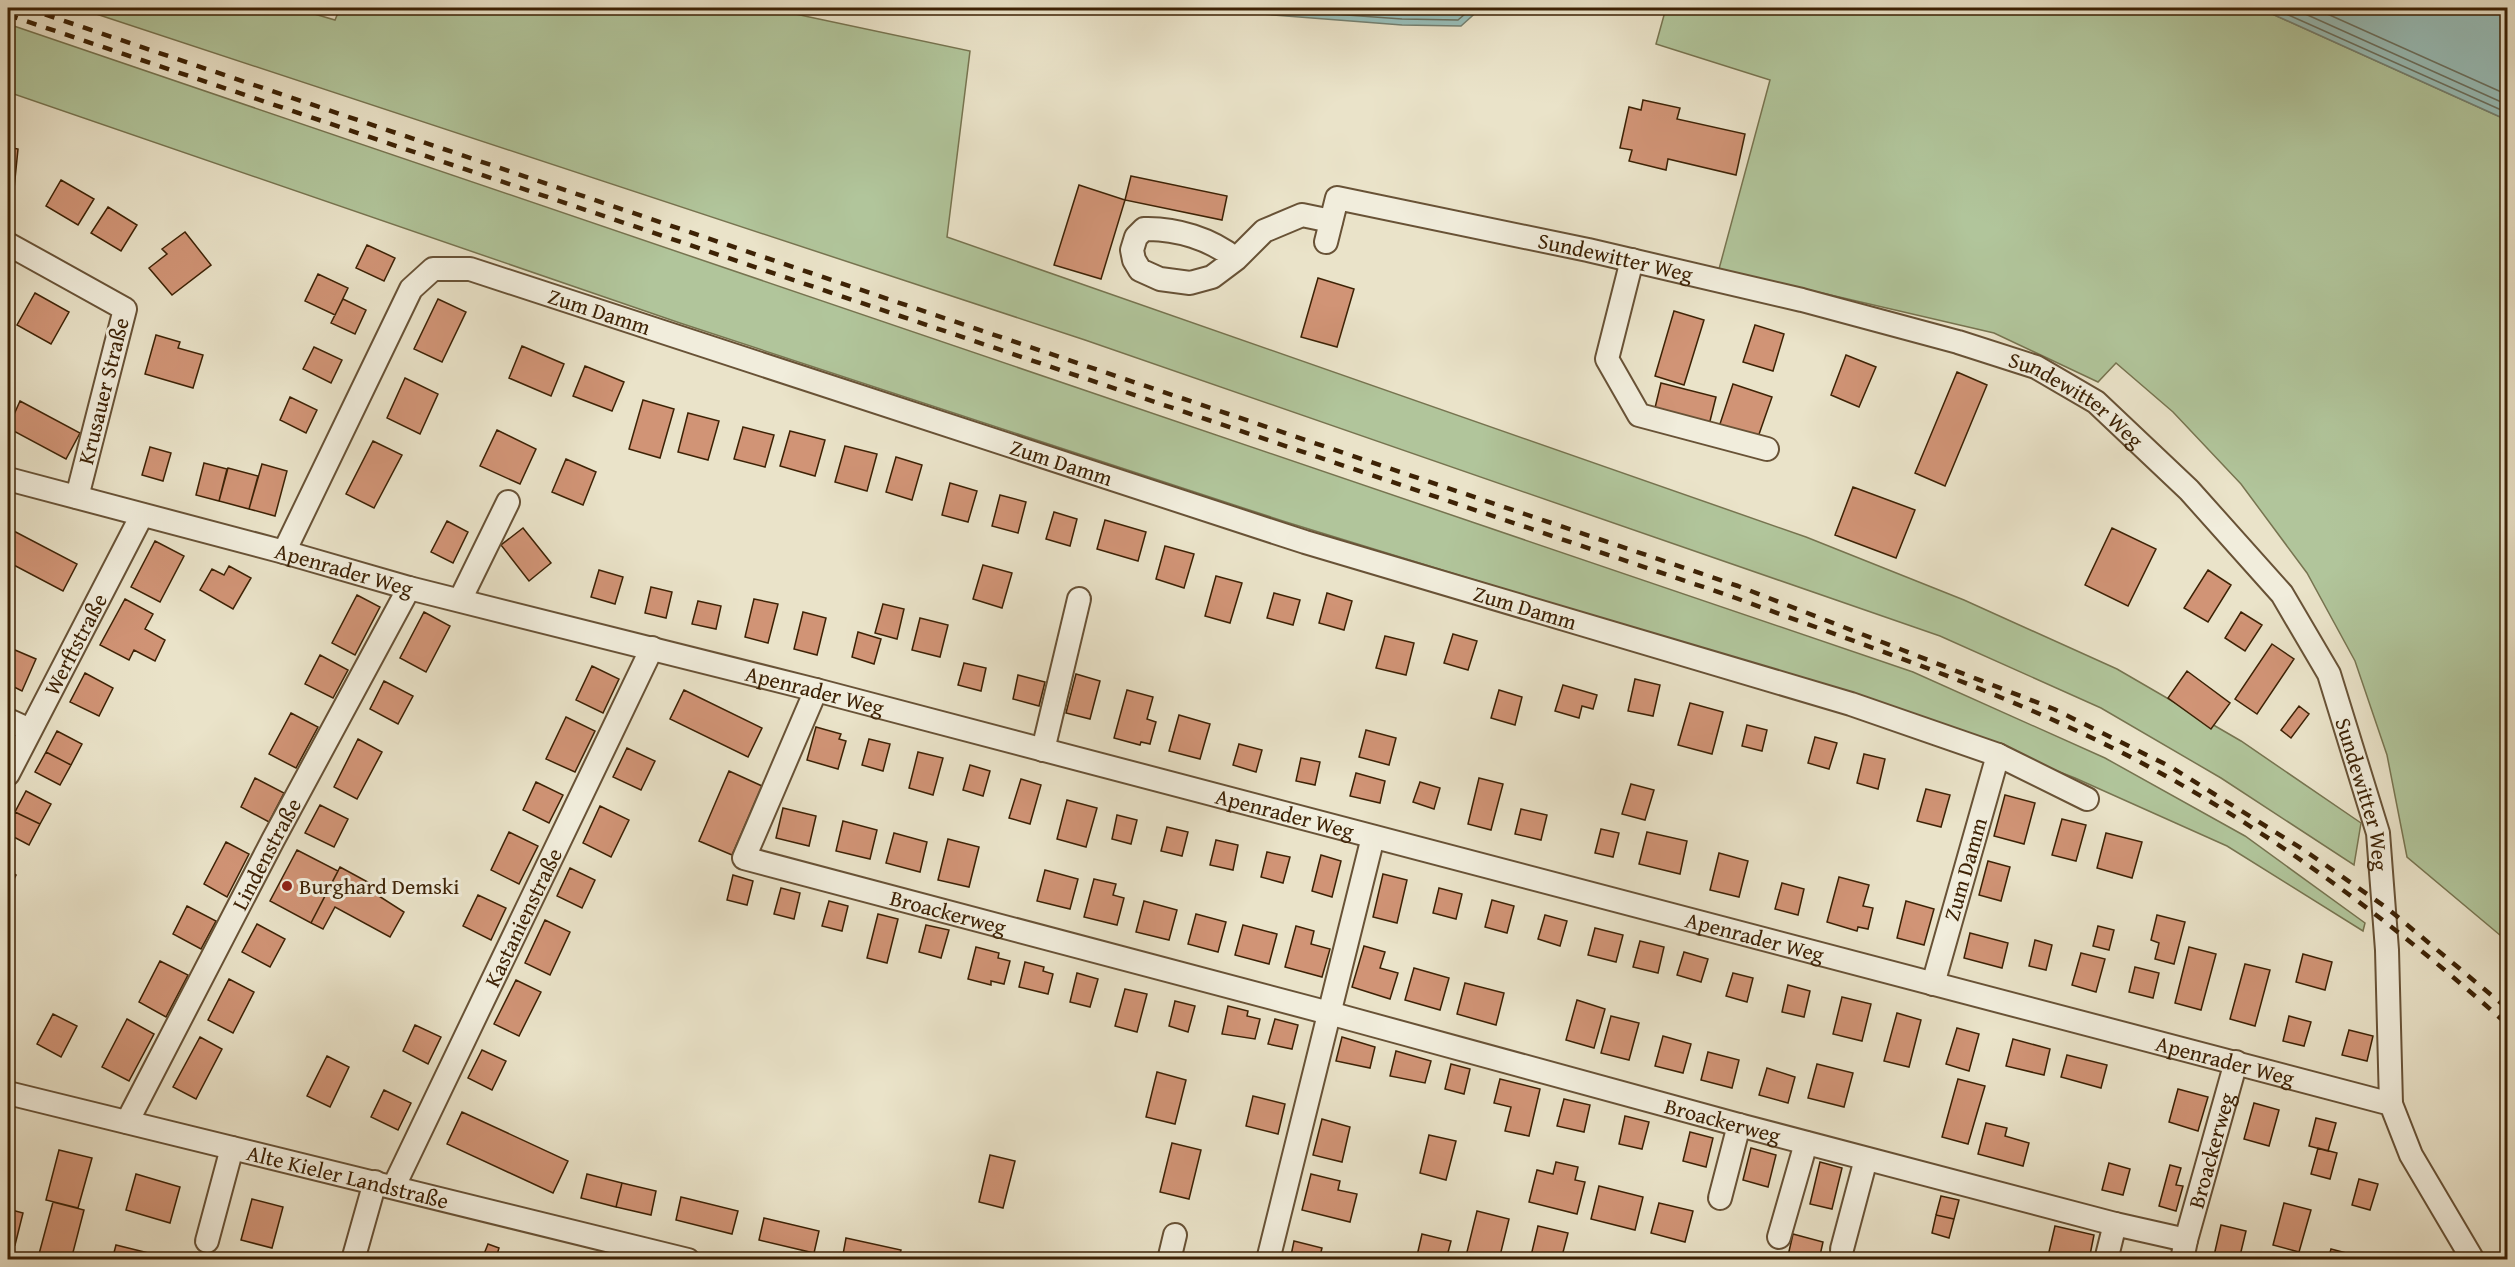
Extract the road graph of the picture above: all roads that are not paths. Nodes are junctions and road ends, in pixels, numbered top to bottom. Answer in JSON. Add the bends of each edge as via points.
{"nodes":[{"id":1,"x":8,"y":244,"type":"edge"},
{"id":2,"x":1236,"y":259,"type":"dead end"},
{"id":3,"x":1632,"y":261,"type":"junction"},
{"id":4,"x":1767,"y":449,"type":"dead end"},
{"id":5,"x":8,"y":479,"type":"edge"},
{"id":6,"x":76,"y":497,"type":"junction"},
{"id":7,"x":508,"y":502,"type":"dead end"},
{"id":8,"x":142,"y":514,"type":"junction"},
{"id":9,"x":284,"y":552,"type":"junction"},
{"id":10,"x":409,"y":588,"type":"junction"},
{"id":11,"x":1079,"y":599,"type":"dead end"},
{"id":12,"x":460,"y":600,"type":"junction"},
{"id":13,"x":652,"y":648,"type":"junction"},
{"id":14,"x":816,"y":690,"type":"junction"},
{"id":15,"x":8,"y":720,"type":"edge"},
{"id":16,"x":30,"y":730,"type":"junction"},
{"id":17,"x":1043,"y":750,"type":"junction"},
{"id":18,"x":1998,"y":755,"type":"junction"},
{"id":19,"x":8,"y":774,"type":"edge"},
{"id":20,"x":2086,"y":799,"type":"dead end"},
{"id":21,"x":1372,"y":837,"type":"junction"},
{"id":22,"x":1933,"y":984,"type":"junction"},
{"id":23,"x":1329,"y":1013,"type":"junction"},
{"id":24,"x":2236,"y":1062,"type":"junction"},
{"id":25,"x":8,"y":1093,"type":"edge"},
{"id":26,"x":2391,"y":1104,"type":"junction"},
{"id":27,"x":127,"y":1122,"type":"junction"},
{"id":28,"x":1739,"y":1125,"type":"junction"},
{"id":29,"x":1806,"y":1143,"type":"junction"},
{"id":30,"x":232,"y":1148,"type":"junction"},
{"id":31,"x":1866,"y":1159,"type":"junction"},
{"id":32,"x":385,"y":1184,"type":"junction"},
{"id":33,"x":1720,"y":1198,"type":"dead end"},
{"id":34,"x":2115,"y":1224,"type":"junction"},
{"id":35,"x":1175,"y":1235,"type":"dead end"},
{"id":36,"x":1779,"y":1237,"type":"dead end"},
{"id":37,"x":207,"y":1241,"type":"dead end"},
{"id":38,"x":1842,"y":1249,"type":"dead end"},
{"id":39,"x":2184,"y":1250,"type":"edge"},
{"id":40,"x":353,"y":1260,"type":"edge"},
{"id":41,"x":688,"y":1260,"type":"edge"},
{"id":42,"x":1169,"y":1260,"type":"edge"},
{"id":43,"x":1268,"y":1260,"type":"edge"},
{"id":44,"x":2106,"y":1260,"type":"edge"},
{"id":45,"x":2473,"y":1260,"type":"edge"}],
"edges":[{"from":1,"to":6,"type":"street","name":"Krusauer Straße","via":[[125,309]]},
{"from":2,"to":3,"type":"street","name":"Sundewitter Weg","via":[[1264,231],[1302,215],[1329,232],[1337,198]]},
{"from":3,"to":4,"type":"street","via":[[1607,358],[1639,415]]},
{"from":3,"to":26,"type":"street","name":"Sundewitter Weg","via":[[1802,300],[2036,367],[2096,402],[2189,490],[2282,594],[2329,674],[2378,833],[2387,950]]},
{"from":5,"to":6,"type":"street","name":"Apenrader Weg"},
{"from":6,"to":8,"type":"street","name":"Apenrader Weg"},
{"from":7,"to":12,"type":"street"},
{"from":8,"to":9,"type":"street","name":"Apenrader Weg"},
{"from":8,"to":16,"type":"street","name":"Werftstraße"},
{"from":9,"to":10,"type":"street","name":"Apenrader Weg"},
{"from":9,"to":18,"type":"street","name":"Zum Damm","via":[[411,289],[433,268],[470,269],[1305,542],[1851,704]]},
{"from":10,"to":12,"type":"street","name":"Apenrader Weg"},
{"from":10,"to":27,"type":"street","name":"Lindenstraße"},
{"from":11,"to":17,"type":"street"},
{"from":12,"to":13,"type":"street","name":"Apenrader Weg"},
{"from":13,"to":14,"type":"street","name":"Apenrader Weg"},
{"from":13,"to":32,"type":"street","name":"Kastanienstraße"},
{"from":14,"to":17,"type":"street","name":"Apenrader Weg"},
{"from":14,"to":23,"type":"street","name":"Broackerweg","via":[[744,858]]},
{"from":15,"to":16,"type":"street"},
{"from":16,"to":19,"type":"street","name":"Werftstraße"},
{"from":17,"to":21,"type":"street","name":"Apenrader Weg"},
{"from":18,"to":20,"type":"street","name":"Zum Damm"},
{"from":18,"to":22,"type":"street","name":"Zum Damm"},
{"from":21,"to":22,"type":"street","name":"Apenrader Weg"},
{"from":21,"to":23,"type":"street"},
{"from":22,"to":24,"type":"street","name":"Apenrader Weg"},
{"from":23,"to":28,"type":"street","name":"Broackerweg"},
{"from":23,"to":43,"type":"street"},
{"from":24,"to":26,"type":"street","name":"Apenrader Weg"},
{"from":24,"to":39,"type":"street","name":"Broackerweg"},
{"from":25,"to":27,"type":"street","name":"Alte Kieler Landstraße"},
{"from":26,"to":45,"type":"street","via":[[2411,1155]]},
{"from":27,"to":30,"type":"street","name":"Alte Kieler Landstraße"},
{"from":28,"to":29,"type":"street","name":"Broackerweg"},
{"from":28,"to":33,"type":"street"},
{"from":29,"to":31,"type":"street","name":"Broackerweg"},
{"from":29,"to":36,"type":"street"},
{"from":30,"to":32,"type":"street","name":"Alte Kieler Landstraße"},
{"from":30,"to":37,"type":"street"},
{"from":31,"to":34,"type":"street","name":"Broackerweg"},
{"from":31,"to":38,"type":"street"},
{"from":32,"to":40,"type":"street","name":"Kastanienstraße"},
{"from":32,"to":41,"type":"street","name":"Alte Kieler Landstraße"},
{"from":34,"to":39,"type":"street","name":"Broackerweg"},
{"from":34,"to":44,"type":"street"},
{"from":35,"to":42,"type":"street"}]}
